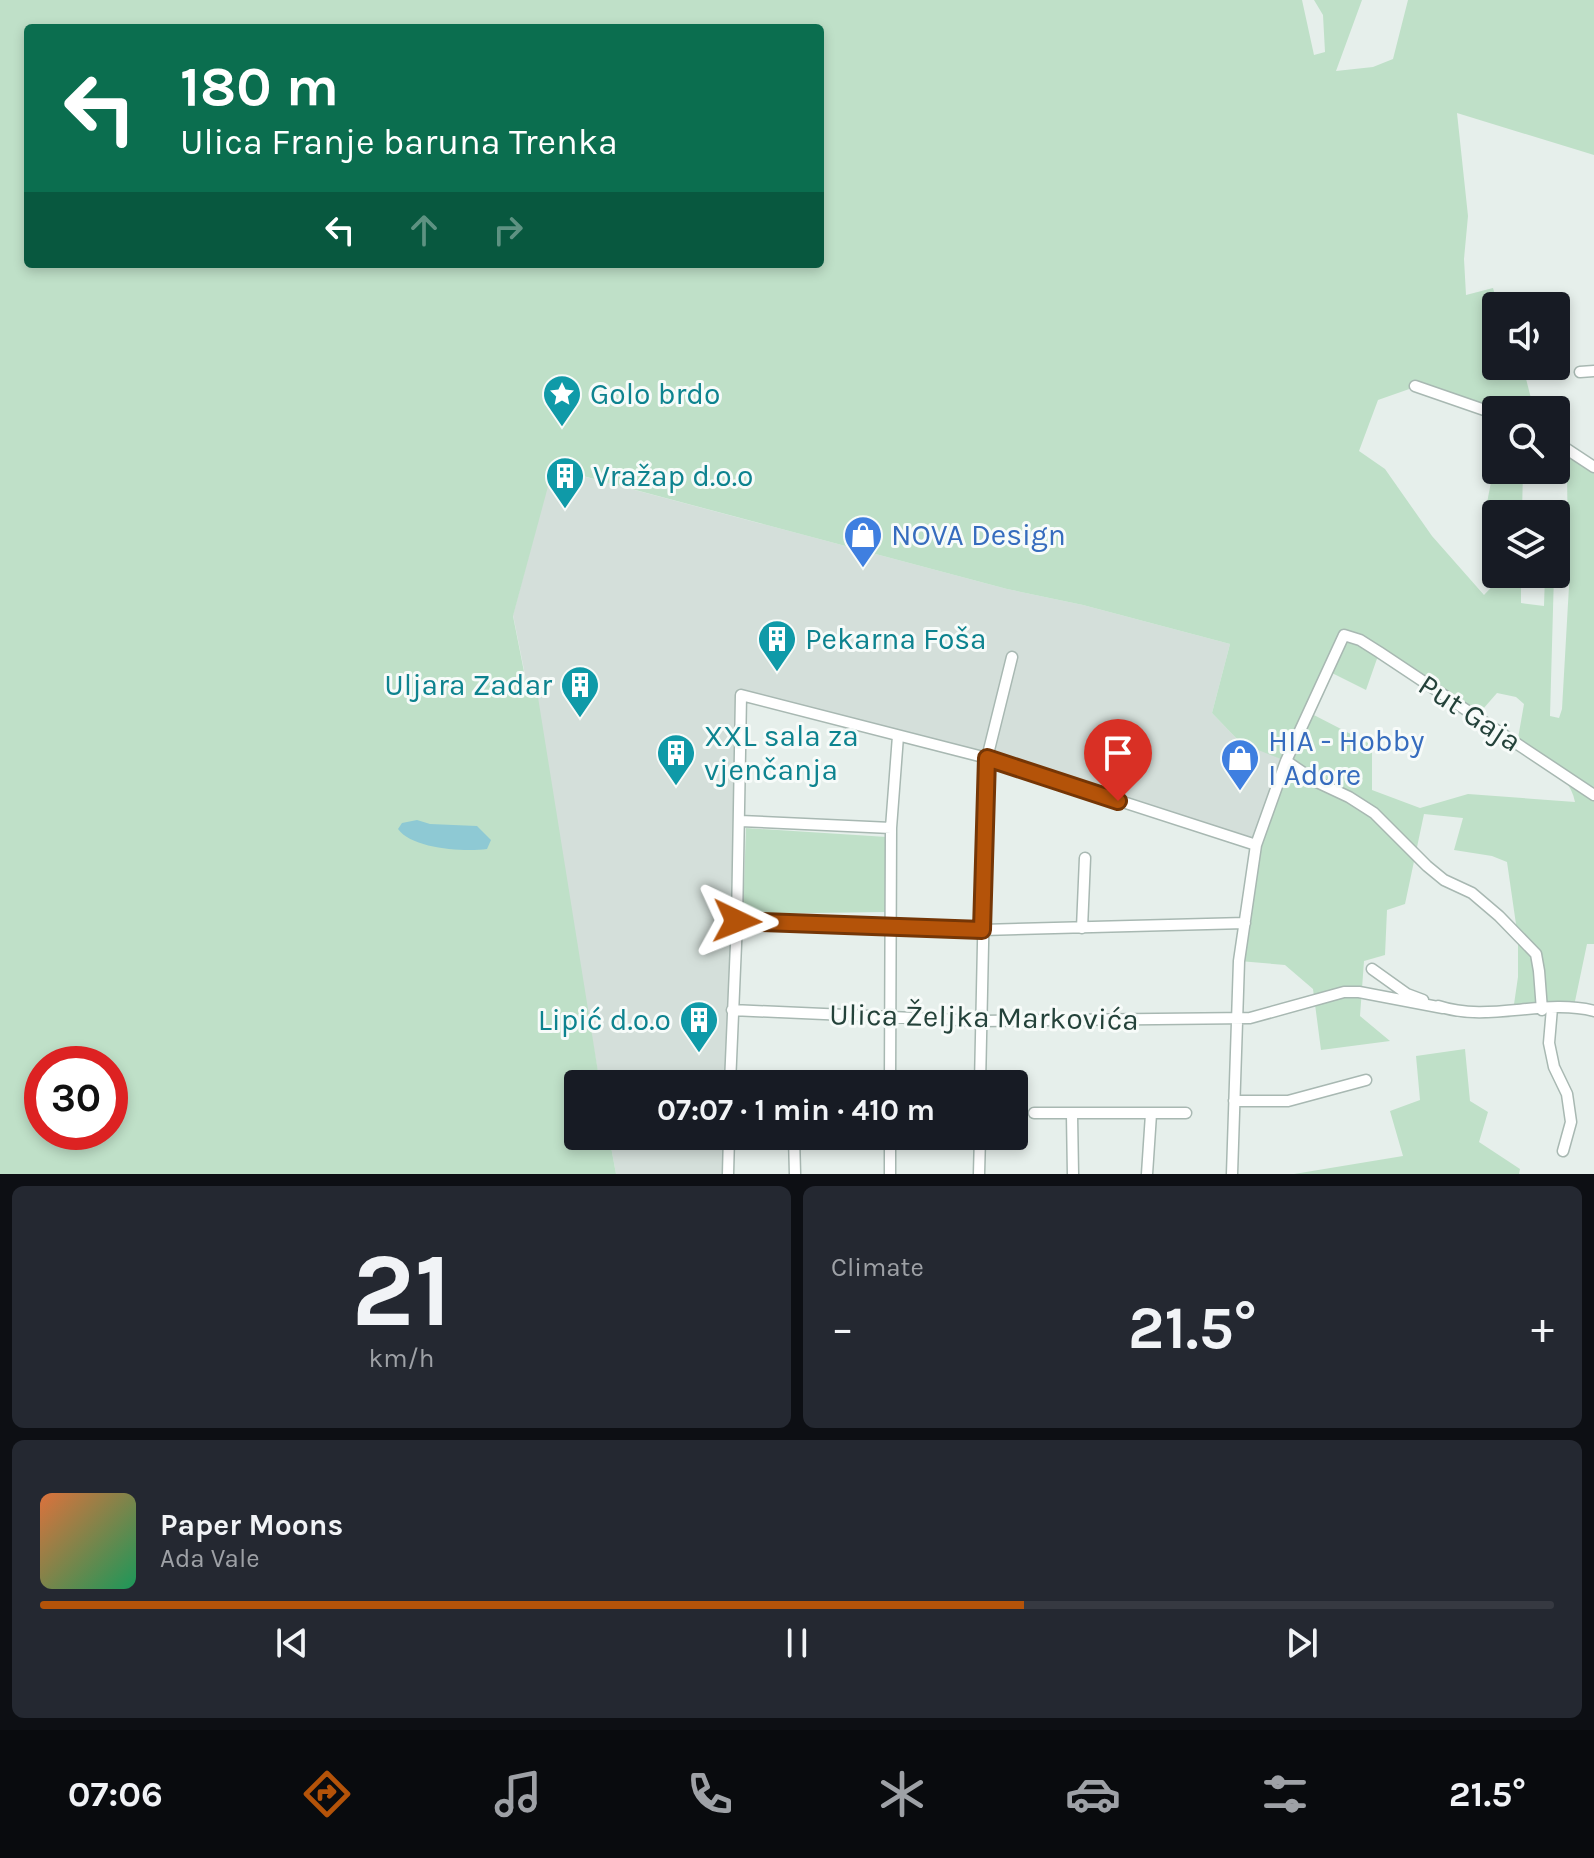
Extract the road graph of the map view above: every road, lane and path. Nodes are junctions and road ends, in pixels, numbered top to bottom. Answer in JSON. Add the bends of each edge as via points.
{"nodes":[{"id":1,"x":1594,"y":371,"type":"edge"},
{"id":2,"x":1580,"y":372,"type":"dead end"},
{"id":3,"x":1415,"y":386,"type":"dead end"},
{"id":4,"x":1482,"y":409,"type":"edge"},
{"id":5,"x":1570,"y":451,"type":"edge"},
{"id":6,"x":1594,"y":467,"type":"edge"},
{"id":7,"x":1012,"y":657,"type":"dead end"},
{"id":8,"x":898,"y":736,"type":"junction"},
{"id":9,"x":987,"y":758,"type":"junction"},
{"id":10,"x":1286,"y":761,"type":"junction"},
{"id":11,"x":1594,"y":795,"type":"edge"},
{"id":12,"x":740,"y":821,"type":"junction"},
{"id":13,"x":891,"y":828,"type":"junction"},
{"id":14,"x":1256,"y":845,"type":"junction"},
{"id":15,"x":1085,"y":858,"type":"dead end"},
{"id":16,"x":737,"y":921,"type":"junction"},
{"id":17,"x":1245,"y":923,"type":"junction"},
{"id":18,"x":891,"y":927,"type":"junction"},
{"id":19,"x":1082,"y":928,"type":"junction"},
{"id":20,"x":982,"y":930,"type":"junction"},
{"id":21,"x":1372,"y":969,"type":"dead end"},
{"id":22,"x":1443,"y":1008,"type":"junction"},
{"id":23,"x":1547,"y":1009,"type":"junction"},
{"id":24,"x":732,"y":1010,"type":"junction"},
{"id":25,"x":1594,"y":1011,"type":"edge"},
{"id":26,"x":1236,"y":1018,"type":"junction"},
{"id":27,"x":889,"y":1019,"type":"junction"},
{"id":28,"x":981,"y":1021,"type":"junction"},
{"id":29,"x":730,"y":1070,"type":"edge"},
{"id":30,"x":890,"y":1070,"type":"edge"},
{"id":31,"x":980,"y":1070,"type":"edge"},
{"id":32,"x":1366,"y":1080,"type":"dead end"},
{"id":33,"x":1234,"y":1101,"type":"junction"},
{"id":34,"x":1034,"y":1113,"type":"dead end"},
{"id":35,"x":1186,"y":1113,"type":"dead end"},
{"id":36,"x":1151,"y":1114,"type":"junction"},
{"id":37,"x":1072,"y":1115,"type":"junction"},
{"id":38,"x":729,"y":1150,"type":"edge"},
{"id":39,"x":794,"y":1150,"type":"edge"},
{"id":40,"x":890,"y":1150,"type":"edge"},
{"id":41,"x":980,"y":1150,"type":"edge"},
{"id":42,"x":1563,"y":1151,"type":"dead end"},
{"id":43,"x":728,"y":1174,"type":"edge"},
{"id":44,"x":795,"y":1174,"type":"edge"},
{"id":45,"x":890,"y":1174,"type":"edge"},
{"id":46,"x":979,"y":1174,"type":"edge"},
{"id":47,"x":1073,"y":1174,"type":"edge"},
{"id":48,"x":1147,"y":1174,"type":"edge"},
{"id":49,"x":1232,"y":1174,"type":"edge"}],
"edges":[{"from":1,"to":2,"type":"street"},
{"from":3,"to":4,"type":"street"},
{"from":5,"to":6,"type":"street"},
{"from":7,"to":9,"type":"street"},
{"from":8,"to":9,"type":"street"},
{"from":8,"to":12,"type":"street","via":[[741,695]]},
{"from":8,"to":13,"type":"street"},
{"from":9,"to":14,"type":"street"},
{"from":9,"to":20,"type":"street"},
{"from":10,"to":11,"type":"street","name":"Put Gaja","via":[[1344,635],[1379,652]]},
{"from":10,"to":14,"type":"street"},
{"from":10,"to":23,"type":"street","via":[[1374,813],[1427,866],[1499,916],[1536,954]]},
{"from":12,"to":13,"type":"street"},
{"from":12,"to":16,"type":"street"},
{"from":13,"to":18,"type":"street"},
{"from":14,"to":17,"type":"street"},
{"from":15,"to":19,"type":"street"},
{"from":16,"to":18,"type":"street"},
{"from":16,"to":24,"type":"street"},
{"from":17,"to":19,"type":"street"},
{"from":17,"to":26,"type":"street"},
{"from":18,"to":20,"type":"street"},
{"from":18,"to":27,"type":"street"},
{"from":19,"to":20,"type":"street"},
{"from":20,"to":28,"type":"street"},
{"from":21,"to":22,"type":"street","via":[[1407,994]]},
{"from":22,"to":23,"type":"street","via":[[1471,1013]]},
{"from":22,"to":26,"type":"street","name":"Ulica Željka Markovića","via":[[1344,992]]},
{"from":23,"to":25,"type":"street","via":[[1574,1006]]},
{"from":23,"to":42,"type":"street","via":[[1551,1055],[1567,1094],[1571,1122]]},
{"from":24,"to":27,"type":"street","name":"Ulica Željka Markovića"},
{"from":24,"to":29,"type":"street"},
{"from":26,"to":28,"type":"street","name":"Ulica Željka Markovića"},
{"from":26,"to":33,"type":"street"},
{"from":27,"to":28,"type":"street","name":"Ulica Željka Markovića"},
{"from":27,"to":30,"type":"street"},
{"from":28,"to":31,"type":"street"},
{"from":32,"to":33,"type":"street","via":[[1288,1101]]},
{"from":33,"to":49,"type":"street"},
{"from":34,"to":37,"type":"street"},
{"from":35,"to":36,"type":"street"},
{"from":36,"to":37,"type":"street"},
{"from":36,"to":48,"type":"street"},
{"from":37,"to":47,"type":"street"},
{"from":38,"to":43,"type":"street"},
{"from":39,"to":44,"type":"street"},
{"from":40,"to":45,"type":"street"},
{"from":41,"to":46,"type":"street"}]}
